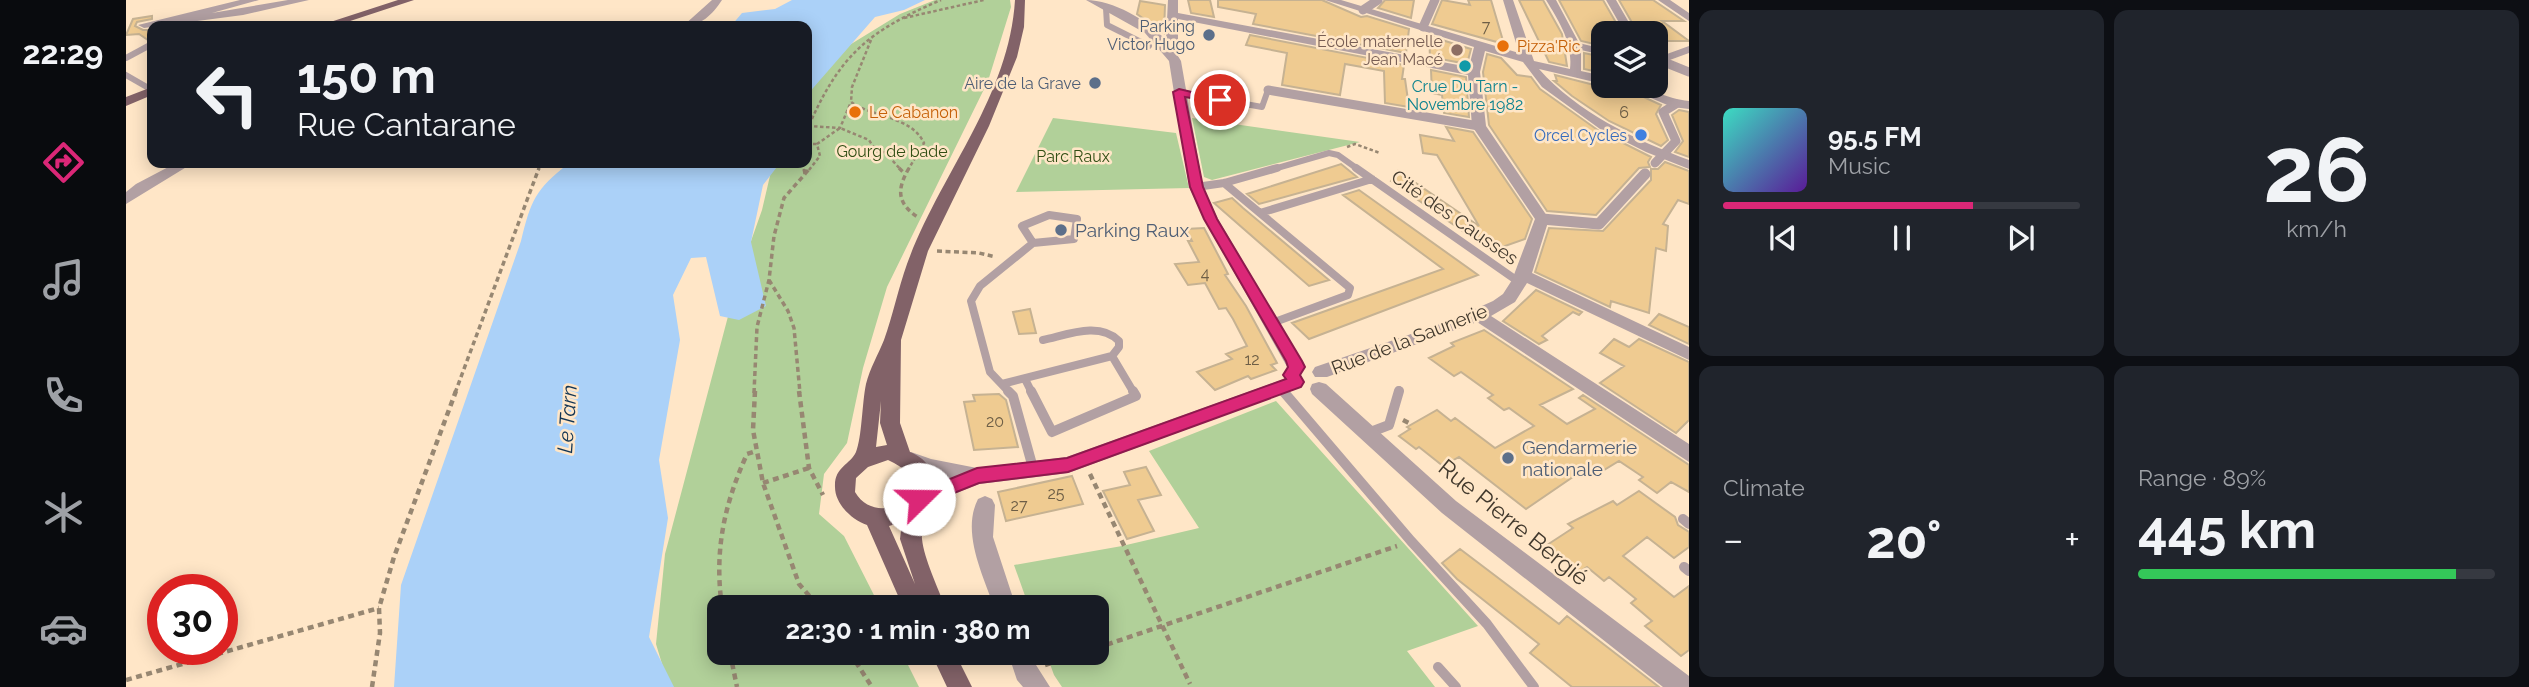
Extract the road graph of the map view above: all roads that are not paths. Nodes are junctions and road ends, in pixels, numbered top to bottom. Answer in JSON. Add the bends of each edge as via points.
{"nodes":[{"id":1,"x":254,"y":0,"type":"edge"},
{"id":2,"x":304,"y":0,"type":"edge"},
{"id":3,"x":409,"y":0,"type":"edge"},
{"id":4,"x":717,"y":0,"type":"edge"},
{"id":5,"x":1091,"y":0,"type":"edge"},
{"id":6,"x":1173,"y":0,"type":"edge"},
{"id":7,"x":1330,"y":0,"type":"edge"},
{"id":8,"x":1378,"y":0,"type":"edge"},
{"id":9,"x":1435,"y":0,"type":"edge"},
{"id":10,"x":1508,"y":0,"type":"edge"},
{"id":11,"x":1551,"y":0,"type":"edge"},
{"id":12,"x":1611,"y":0,"type":"edge"},
{"id":13,"x":1663,"y":0,"type":"edge"},
{"id":14,"x":1020,"y":3,"type":"edge"},
{"id":15,"x":1107,"y":8,"type":"junction"},
{"id":16,"x":1363,"y":10,"type":"junction"},
{"id":17,"x":1173,"y":15,"type":"junction"},
{"id":18,"x":1689,"y":18,"type":"edge"},
{"id":19,"x":162,"y":21,"type":"edge"},
{"id":20,"x":175,"y":21,"type":"edge"},
{"id":21,"x":340,"y":21,"type":"edge"},
{"id":22,"x":695,"y":21,"type":"edge"},
{"id":23,"x":1623,"y":21,"type":"edge"},
{"id":24,"x":1423,"y":27,"type":"junction"},
{"id":25,"x":1575,"y":45,"type":"junction"},
{"id":26,"x":1149,"y":46,"type":"dead end"},
{"id":27,"x":1168,"y":46,"type":"junction"},
{"id":28,"x":1480,"y":46,"type":"junction"},
{"id":29,"x":147,"y":47,"type":"edge"},
{"id":30,"x":1591,"y":49,"type":"edge"},
{"id":31,"x":1689,"y":49,"type":"edge"},
{"id":32,"x":1668,"y":55,"type":"edge"},
{"id":33,"x":126,"y":58,"type":"edge"},
{"id":34,"x":1528,"y":61,"type":"junction"},
{"id":35,"x":1668,"y":61,"type":"edge"},
{"id":36,"x":1474,"y":72,"type":"junction"},
{"id":37,"x":1689,"y":72,"type":"edge"},
{"id":38,"x":1575,"y":74,"type":"junction"},
{"id":39,"x":126,"y":75,"type":"edge"},
{"id":40,"x":1591,"y":77,"type":"edge"},
{"id":41,"x":147,"y":87,"type":"edge"},
{"id":42,"x":1268,"y":90,"type":"joint"},
{"id":43,"x":147,"y":92,"type":"edge"},
{"id":44,"x":1179,"y":92,"type":"junction"},
{"id":45,"x":1664,"y":98,"type":"edge"},
{"id":46,"x":126,"y":102,"type":"edge"},
{"id":47,"x":1682,"y":104,"type":"edge"},
{"id":48,"x":1479,"y":126,"type":"junction"},
{"id":49,"x":1658,"y":159,"type":"junction"},
{"id":50,"x":1689,"y":165,"type":"edge"},
{"id":51,"x":177,"y":168,"type":"edge"},
{"id":52,"x":1644,"y":174,"type":"dead end"},
{"id":53,"x":1373,"y":179,"type":"junction"},
{"id":54,"x":1224,"y":183,"type":"junction"},
{"id":55,"x":1196,"y":187,"type":"junction"},
{"id":56,"x":126,"y":200,"type":"edge"},
{"id":57,"x":1259,"y":213,"type":"junction"},
{"id":58,"x":1542,"y":219,"type":"junction"},
{"id":59,"x":1033,"y":243,"type":"junction"},
{"id":60,"x":1521,"y":278,"type":"junction"},
{"id":61,"x":1478,"y":315,"type":"junction"},
{"id":62,"x":1272,"y":323,"type":"junction"},
{"id":63,"x":893,"y":338,"type":"junction"},
{"id":64,"x":1043,"y":340,"type":"dead end"},
{"id":65,"x":1689,"y":354,"type":"edge"},
{"id":66,"x":1112,"y":356,"type":"junction"},
{"id":67,"x":1024,"y":379,"type":"junction"},
{"id":68,"x":1291,"y":379,"type":"junction"},
{"id":69,"x":1320,"y":381,"type":"junction"},
{"id":70,"x":1002,"y":384,"type":"junction"},
{"id":71,"x":1399,"y":390,"type":"dead end"},
{"id":72,"x":1368,"y":433,"type":"junction"},
{"id":73,"x":1689,"y":454,"type":"edge"},
{"id":74,"x":865,"y":456,"type":"junction"},
{"id":75,"x":906,"y":458,"type":"junction"},
{"id":76,"x":1033,"y":468,"type":"junction"},
{"id":77,"x":977,"y":475,"type":"junction"},
{"id":78,"x":917,"y":503,"type":"junction"},
{"id":79,"x":985,"y":505,"type":"dead end"},
{"id":80,"x":874,"y":516,"type":"junction"},
{"id":81,"x":909,"y":595,"type":"edge"},
{"id":82,"x":930,"y":595,"type":"edge"},
{"id":83,"x":1001,"y":595,"type":"edge"},
{"id":84,"x":950,"y":665,"type":"edge"},
{"id":85,"x":1438,"y":667,"type":"dead end"},
{"id":86,"x":960,"y":687,"type":"edge"},
{"id":87,"x":1456,"y":687,"type":"edge"},
{"id":88,"x":1534,"y":687,"type":"edge"},
{"id":89,"x":1683,"y":687,"type":"edge"}],
"edges":[{"from":1,"to":19,"type":"street"},
{"from":2,"to":20,"type":"street"},
{"from":3,"to":21,"type":"main road"},
{"from":4,"to":22,"type":"street"},
{"from":5,"to":15,"type":"street"},
{"from":6,"to":17,"type":"street"},
{"from":7,"to":16,"type":"street"},
{"from":8,"to":16,"type":"street"},
{"from":9,"to":24,"type":"street"},
{"from":10,"to":34,"type":"street"},
{"from":11,"to":25,"type":"street"},
{"from":12,"to":23,"type":"street"},
{"from":13,"to":18,"type":"street"},
{"from":14,"to":63,"type":"main road","via":[[1020,27],[1008,64],[921,250]]},
{"from":15,"to":26,"type":"lane","via":[[1107,25]]},
{"from":15,"to":27,"type":"street","via":[[1149,29]]},
{"from":16,"to":24,"type":"street"},
{"from":17,"to":27,"type":"street"},
{"from":17,"to":36,"type":"street"},
{"from":24,"to":28,"type":"street"},
{"from":25,"to":30,"type":"street"},
{"from":25,"to":38,"type":"street"},
{"from":27,"to":44,"type":"street"},
{"from":28,"to":34,"type":"street"},
{"from":28,"to":36,"type":"street"},
{"from":29,"to":33,"type":"lane"},
{"from":31,"to":32,"type":"street"},
{"from":34,"to":38,"type":"street"},
{"from":34,"to":49,"type":"street","via":[[1547,85]]},
{"from":35,"to":37,"type":"street"},
{"from":36,"to":48,"type":"street"},
{"from":38,"to":40,"type":"street"},
{"from":39,"to":41,"type":"lane"},
{"from":42,"to":44,"type":"lane","via":[[1262,107]]},
{"from":42,"to":48,"type":"street"},
{"from":43,"to":46,"type":"main road"},
{"from":44,"to":55,"type":"street"},
{"from":45,"to":47,"type":"street"},
{"from":47,"to":49,"type":"street","via":[[1663,112],[1676,141]]},
{"from":48,"to":58,"type":"street"},
{"from":49,"to":50,"type":"street"},
{"from":51,"to":56,"type":"street"},
{"from":52,"to":58,"type":"street","via":[[1599,224]]},
{"from":53,"to":54,"type":"lane","name":"Cité des Causses","via":[[1329,153]]},
{"from":53,"to":57,"type":"lane","name":"Cité des Causses"},
{"from":53,"to":60,"type":"lane","name":"Cité des Causses"},
{"from":54,"to":55,"type":"lane"},
{"from":54,"to":57,"type":"lane"},
{"from":55,"to":62,"type":"street"},
{"from":57,"to":62,"type":"lane","via":[[1350,288],[1348,295]]},
{"from":58,"to":60,"type":"street","name":"Rue de la Saunerie"},
{"from":59,"to":59,"type":"lane","via":[[1074,239],[1077,219],[1059,213],[1022,226]]},
{"from":59,"to":70,"type":"lane","via":[[980,286],[971,300],[990,372]]},
{"from":60,"to":61,"type":"street","name":"Rue de la Saunerie","via":[[1507,301]]},
{"from":60,"to":65,"type":"street"},
{"from":61,"to":69,"type":"street","name":"Rue de la Saunerie"},
{"from":61,"to":73,"type":"street"},
{"from":62,"to":68,"type":"street"},
{"from":63,"to":74,"type":"main road","via":[[880,364]]},
{"from":63,"to":75,"type":"main road","via":[[890,423]]},
{"from":64,"to":66,"type":"lane","via":[[1107,331],[1119,341]]},
{"from":66,"to":67,"type":"lane"},
{"from":66,"to":67,"type":"lane","via":[[1136,396],[1052,432]]},
{"from":67,"to":70,"type":"lane"},
{"from":68,"to":69,"type":"street","via":[[1304,388]]},
{"from":68,"to":76,"type":"street","via":[[1083,460]]},
{"from":68,"to":88,"type":"lane","via":[[1411,541],[1487,624]]},
{"from":69,"to":72,"type":"street","name":"Rue Pierre Bergié"},
{"from":70,"to":76,"type":"lane","via":[[1013,396]]},
{"from":71,"to":72,"type":"lane","via":[[1389,425]]},
{"from":72,"to":89,"type":"street","name":"Rue Pierre Bergié","via":[[1449,507]]},
{"from":74,"to":75,"type":"main road","via":[[877,453]]},
{"from":74,"to":80,"type":"main road","via":[[848,473],[846,494],[852,504]]},
{"from":75,"to":77,"type":"street"},
{"from":75,"to":78,"type":"main road","via":[[923,478]]},
{"from":76,"to":77,"type":"street"},
{"from":77,"to":78,"type":"street"},
{"from":78,"to":80,"type":"main road","via":[[896,516]]},
{"from":78,"to":82,"type":"main road","via":[[911,539]]},
{"from":79,"to":83,"type":"street","via":[[982,537]]},
{"from":80,"to":81,"type":"main road"},
{"from":84,"to":86,"type":"main road"},
{"from":85,"to":87,"type":"lane"}]}
